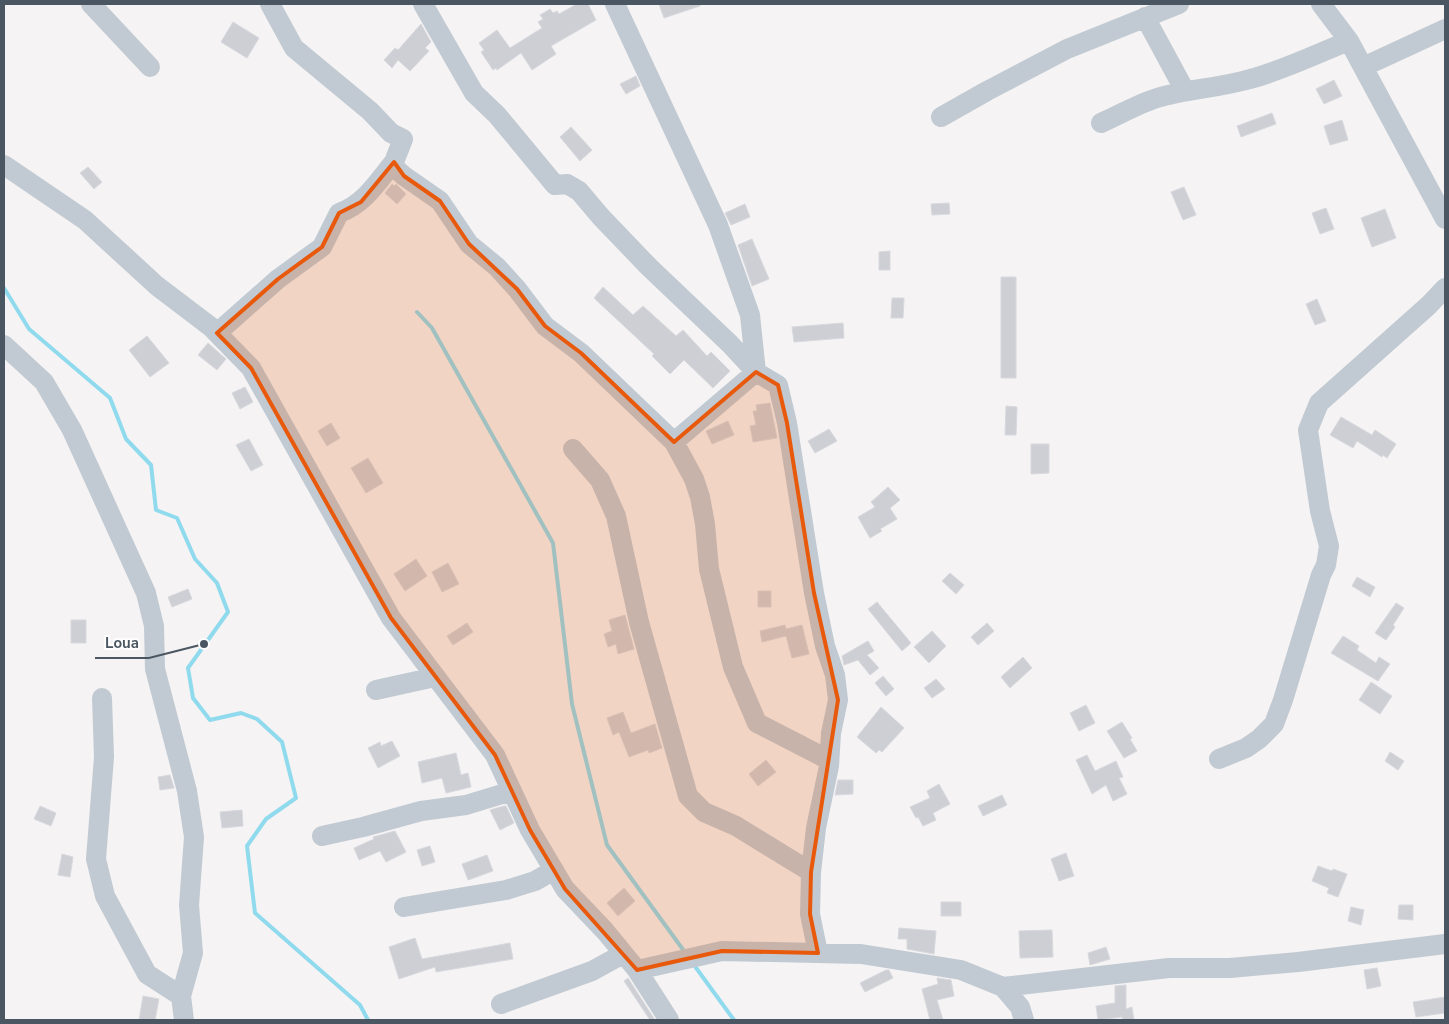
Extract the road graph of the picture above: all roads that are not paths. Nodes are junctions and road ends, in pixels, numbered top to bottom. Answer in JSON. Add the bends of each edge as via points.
{"nodes":[{"id":1,"x":92,"y":4,"type":"edge"},
{"id":2,"x":270,"y":4,"type":"edge"},
{"id":3,"x":423,"y":4,"type":"edge"},
{"id":4,"x":615,"y":4,"type":"edge"},
{"id":5,"x":1179,"y":4,"type":"edge"},
{"id":6,"x":1321,"y":4,"type":"edge"},
{"id":7,"x":1144,"y":17,"type":"junction"},
{"id":8,"x":1445,"y":29,"type":"edge"},
{"id":9,"x":1349,"y":40,"type":"junction"},
{"id":10,"x":150,"y":66,"type":"dead end"},
{"id":11,"x":1363,"y":67,"type":"junction"},
{"id":12,"x":1185,"y":91,"type":"junction"},
{"id":13,"x":941,"y":117,"type":"dead end"},
{"id":14,"x":1101,"y":123,"type":"dead end"},
{"id":15,"x":394,"y":162,"type":"junction"},
{"id":16,"x":4,"y":165,"type":"edge"},
{"id":17,"x":1445,"y":219,"type":"edge"},
{"id":18,"x":1445,"y":288,"type":"edge"},
{"id":19,"x":217,"y":334,"type":"junction"},
{"id":20,"x":4,"y":346,"type":"edge"},
{"id":21,"x":756,"y":372,"type":"junction"},
{"id":22,"x":674,"y":442,"type":"junction"},
{"id":23,"x":573,"y":449,"type":"dead end"},
{"id":24,"x":435,"y":677,"type":"junction"},
{"id":25,"x":376,"y":690,"type":"dead end"},
{"id":26,"x":102,"y":698,"type":"dead end"},
{"id":27,"x":1219,"y":759,"type":"dead end"},
{"id":28,"x":829,"y":760,"type":"junction"},
{"id":29,"x":512,"y":790,"type":"junction"},
{"id":30,"x":322,"y":836,"type":"dead end"},
{"id":31,"x":554,"y":870,"type":"junction"},
{"id":32,"x":811,"y":872,"type":"junction"},
{"id":33,"x":404,"y":908,"type":"dead end"},
{"id":34,"x":1445,"y":944,"type":"edge"},
{"id":35,"x":818,"y":953,"type":"junction"},
{"id":36,"x":623,"y":954,"type":"junction"},
{"id":37,"x":637,"y":970,"type":"junction"},
{"id":38,"x":1002,"y":986,"type":"junction"},
{"id":39,"x":181,"y":996,"type":"junction"},
{"id":40,"x":501,"y":1004,"type":"dead end"},
{"id":41,"x":184,"y":1020,"type":"edge"},
{"id":42,"x":669,"y":1020,"type":"edge"},
{"id":43,"x":1024,"y":1020,"type":"edge"}],
"edges":[{"from":1,"to":10,"type":"street"},
{"from":2,"to":15,"type":"street","via":[[294,48],[391,133],[403,139]]},
{"from":3,"to":21,"type":"street","via":[[474,93],[497,115],[555,185],[567,184],[579,191]]},
{"from":4,"to":21,"type":"street","via":[[718,225],[750,315]]},
{"from":5,"to":7,"type":"street"},
{"from":6,"to":9,"type":"street"},
{"from":7,"to":12,"type":"street"},
{"from":7,"to":13,"type":"street","via":[[1067,49]]},
{"from":8,"to":11,"type":"street"},
{"from":9,"to":11,"type":"street"},
{"from":9,"to":12,"type":"street","via":[[1277,71],[1213,88]]},
{"from":11,"to":17,"type":"street"},
{"from":12,"to":14,"type":"street","via":[[1154,99]]},
{"from":15,"to":19,"type":"street","via":[[361,202],[340,213],[322,247],[278,279]]},
{"from":15,"to":22,"type":"street","via":[[395,168],[404,176],[440,201],[469,244],[517,288],[545,326],[581,353]]},
{"from":16,"to":19,"type":"street","via":[[85,220],[157,286]]},
{"from":18,"to":27,"type":"street","via":[[1319,403],[1308,430],[1320,511],[1329,546],[1326,565],[1320,575],[1274,724],[1246,748]]},
{"from":19,"to":24,"type":"street","via":[[251,368],[391,618]]},
{"from":20,"to":39,"type":"street","via":[[44,382],[72,430],[146,593],[154,626],[155,669],[187,791],[194,836],[189,905],[193,953]]},
{"from":21,"to":22,"type":"street"},
{"from":21,"to":28,"type":"street","via":[[778,385],[787,423],[814,593],[838,700]]},
{"from":22,"to":28,"type":"street","via":[[700,497],[709,569],[733,667],[757,723]]},
{"from":23,"to":32,"type":"street","via":[[600,480],[616,516],[639,622],[688,796],[704,812],[736,826]]},
{"from":24,"to":25,"type":"street"},
{"from":24,"to":29,"type":"street","via":[[495,755]]},
{"from":26,"to":39,"type":"street","via":[[104,757],[96,859],[105,896],[147,974]]},
{"from":28,"to":32,"type":"street"},
{"from":29,"to":30,"type":"street","via":[[466,805],[421,811]]},
{"from":29,"to":31,"type":"street","via":[[530,830]]},
{"from":31,"to":33,"type":"street","via":[[535,881],[506,890]]},
{"from":31,"to":36,"type":"street","via":[[565,889]]},
{"from":32,"to":35,"type":"street","via":[[810,914]]},
{"from":34,"to":38,"type":"street","via":[[1298,962],[1230,968],[1169,968]]},
{"from":35,"to":37,"type":"street","via":[[722,951]]},
{"from":35,"to":38,"type":"street","via":[[861,954],[961,970]]},
{"from":36,"to":37,"type":"street"},
{"from":36,"to":40,"type":"street","via":[[592,971]]},
{"from":37,"to":42,"type":"street"},
{"from":38,"to":43,"type":"street","via":[[1020,1007]]},
{"from":39,"to":41,"type":"street"}]}
